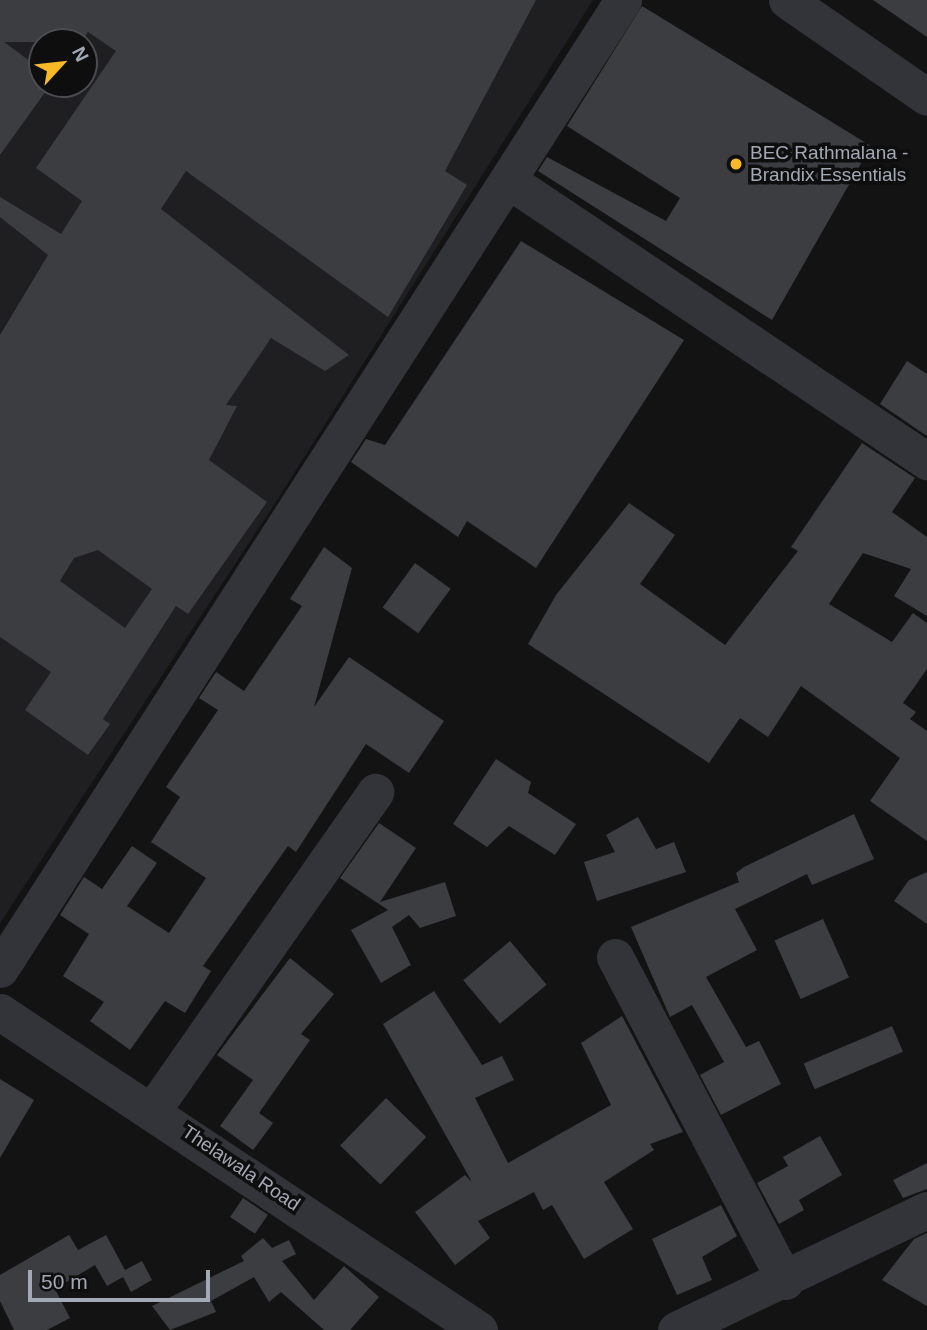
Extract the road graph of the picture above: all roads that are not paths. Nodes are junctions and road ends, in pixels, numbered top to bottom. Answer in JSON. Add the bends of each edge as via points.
{"nodes":[{"id":1,"x":623,"y":0,"type":"edge"},
{"id":2,"x":789,"y":0,"type":"edge"},
{"id":3,"x":927,"y":90,"type":"edge"},
{"id":4,"x":927,"y":97,"type":"edge"},
{"id":5,"x":508,"y":180,"type":"junction"},
{"id":6,"x":927,"y":461,"type":"edge"},
{"id":7,"x":375,"y":792,"type":"dead end"},
{"id":8,"x":615,"y":957,"type":"dead end"},
{"id":9,"x":0,"y":969,"type":"edge"},
{"id":10,"x":0,"y":1012,"type":"edge"},
{"id":11,"x":154,"y":1108,"type":"junction"},
{"id":12,"x":927,"y":1210,"type":"edge"},
{"id":13,"x":785,"y":1281,"type":"junction"},
{"id":14,"x":479,"y":1330,"type":"edge"},
{"id":15,"x":676,"y":1330,"type":"edge"}],
"edges":[{"from":1,"to":5,"type":"street"},
{"from":2,"to":3,"type":"street"},
{"from":2,"to":4,"type":"street"},
{"from":5,"to":6,"type":"street"},
{"from":5,"to":9,"type":"street"},
{"from":7,"to":11,"type":"street"},
{"from":8,"to":13,"type":"street"},
{"from":10,"to":11,"type":"street","name":"Thelawala Road"},
{"from":11,"to":14,"type":"street","name":"Thelawala Road"},
{"from":12,"to":13,"type":"street"},
{"from":13,"to":15,"type":"street"}]}
